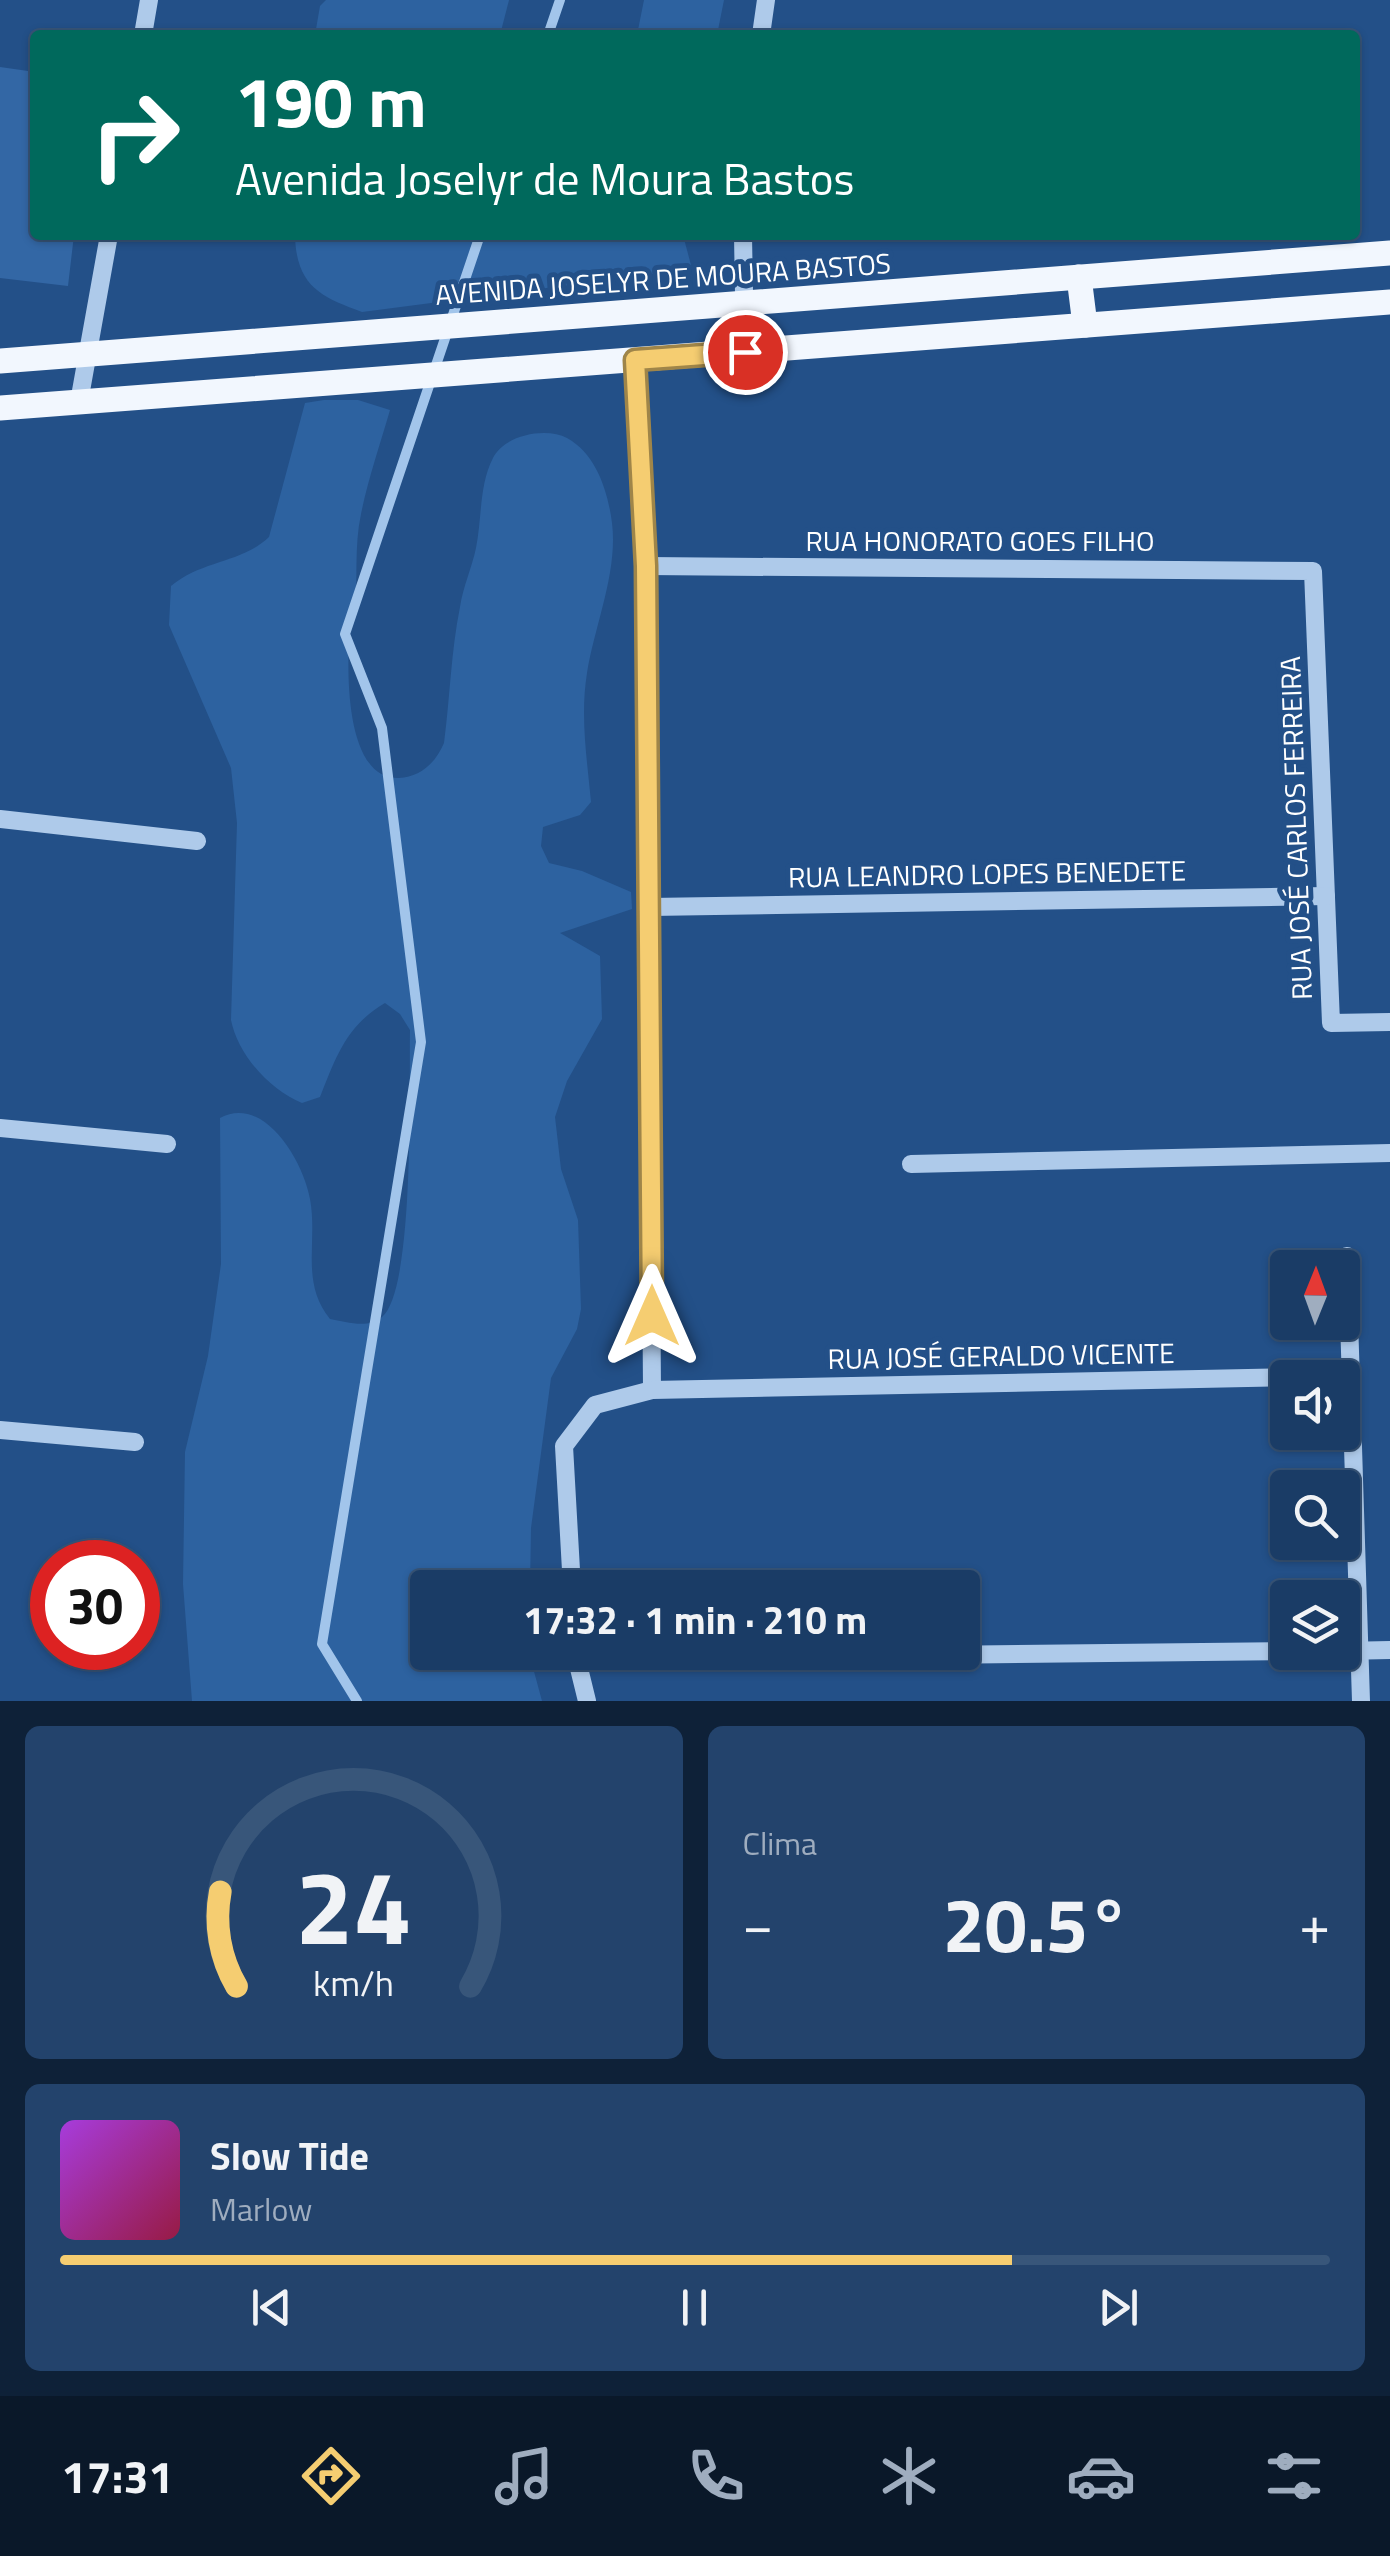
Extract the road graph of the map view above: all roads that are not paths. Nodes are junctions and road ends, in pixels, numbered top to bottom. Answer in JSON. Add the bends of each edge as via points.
{"nodes":[{"id":1,"x":149,"y":0,"type":"edge"},
{"id":2,"x":766,"y":0,"type":"edge"},
{"id":3,"x":144,"y":30,"type":"edge"},
{"id":4,"x":761,"y":30,"type":"edge"},
{"id":5,"x":109,"y":240,"type":"edge"},
{"id":6,"x":744,"y":240,"type":"edge"},
{"id":7,"x":1390,"y":253,"type":"edge"},
{"id":8,"x":1079,"y":277,"type":"junction"},
{"id":9,"x":1390,"y":302,"type":"edge"},
{"id":10,"x":743,"y":303,"type":"junction"},
{"id":11,"x":1085,"y":325,"type":"junction"},
{"id":12,"x":745,"y":352,"type":"junction"},
{"id":13,"x":89,"y":354,"type":"junction"},
{"id":14,"x":635,"y":360,"type":"junction"},
{"id":15,"x":0,"y":361,"type":"edge"},
{"id":16,"x":79,"y":402,"type":"junction"},
{"id":17,"x":0,"y":408,"type":"edge"},
{"id":18,"x":646,"y":566,"type":"junction"},
{"id":19,"x":1313,"y":571,"type":"joint"},
{"id":20,"x":0,"y":819,"type":"edge"},
{"id":21,"x":197,"y":841,"type":"dead end"},
{"id":22,"x":1326,"y":896,"type":"junction"},
{"id":23,"x":650,"y":907,"type":"junction"},
{"id":24,"x":1390,"y":1022,"type":"edge"},
{"id":25,"x":0,"y":1128,"type":"edge"},
{"id":26,"x":167,"y":1144,"type":"dead end"},
{"id":27,"x":1390,"y":1153,"type":"edge"},
{"id":28,"x":911,"y":1164,"type":"dead end"},
{"id":29,"x":1270,"y":1378,"type":"edge"},
{"id":30,"x":652,"y":1390,"type":"junction"},
{"id":31,"x":0,"y":1430,"type":"edge"},
{"id":32,"x":135,"y":1442,"type":"dead end"},
{"id":33,"x":1350,"y":1450,"type":"edge"},
{"id":34,"x":571,"y":1570,"type":"edge"},
{"id":35,"x":1351,"y":1580,"type":"edge"},
{"id":36,"x":1390,"y":1650,"type":"edge"},
{"id":37,"x":1270,"y":1651,"type":"edge"},
{"id":38,"x":1360,"y":1651,"type":"edge"},
{"id":39,"x":980,"y":1653,"type":"edge"},
{"id":40,"x":579,"y":1670,"type":"edge"},
{"id":41,"x":1355,"y":1670,"type":"edge"},
{"id":42,"x":587,"y":1701,"type":"edge"},
{"id":43,"x":1361,"y":1701,"type":"edge"}],
"edges":[{"from":1,"to":3,"type":"street"},
{"from":2,"to":4,"type":"street"},
{"from":5,"to":13,"type":"street"},
{"from":6,"to":10,"type":"street"},
{"from":7,"to":8,"type":"main road","name":"AVENIDA JOSELYR DE MOURA BASTOS"},
{"from":8,"to":10,"type":"main road","name":"AVENIDA JOSELYR DE MOURA BASTOS"},
{"from":8,"to":11,"type":"main road"},
{"from":9,"to":11,"type":"main road"},
{"from":10,"to":12,"type":"street"},
{"from":10,"to":13,"type":"main road","name":"AVENIDA JOSELYR DE MOURA BASTOS"},
{"from":11,"to":12,"type":"main road"},
{"from":12,"to":14,"type":"main road"},
{"from":13,"to":15,"type":"main road","name":"AVENIDA JOSELYR DE MOURA BASTOS"},
{"from":13,"to":16,"type":"street"},
{"from":14,"to":16,"type":"main road"},
{"from":14,"to":18,"type":"street"},
{"from":16,"to":17,"type":"main road"},
{"from":18,"to":19,"type":"street","name":"RUA HONORATO GOES FILHO"},
{"from":18,"to":23,"type":"street"},
{"from":19,"to":22,"type":"street","name":"RUA JOSÉ CARLOS FERREIRA"},
{"from":20,"to":21,"type":"street"},
{"from":22,"to":23,"type":"street","name":"RUA LEANDRO LOPES BENEDETE"},
{"from":22,"to":24,"type":"street","name":"RUA JOSÉ CARLOS FERREIRA","via":[[1330,1024]]},
{"from":23,"to":30,"type":"street"},
{"from":25,"to":26,"type":"street"},
{"from":27,"to":28,"type":"street"},
{"from":29,"to":30,"type":"street","name":"RUA JOSÉ GERALDO VICENTE"},
{"from":30,"to":34,"type":"street","name":"RUA JOSÉ GERALDO VICENTE","via":[[595,1404],[564,1446]]},
{"from":31,"to":32,"type":"street"},
{"from":33,"to":35,"type":"street"},
{"from":36,"to":38,"type":"street"},
{"from":37,"to":39,"type":"street"},
{"from":40,"to":42,"type":"street"},
{"from":41,"to":43,"type":"street"}]}
